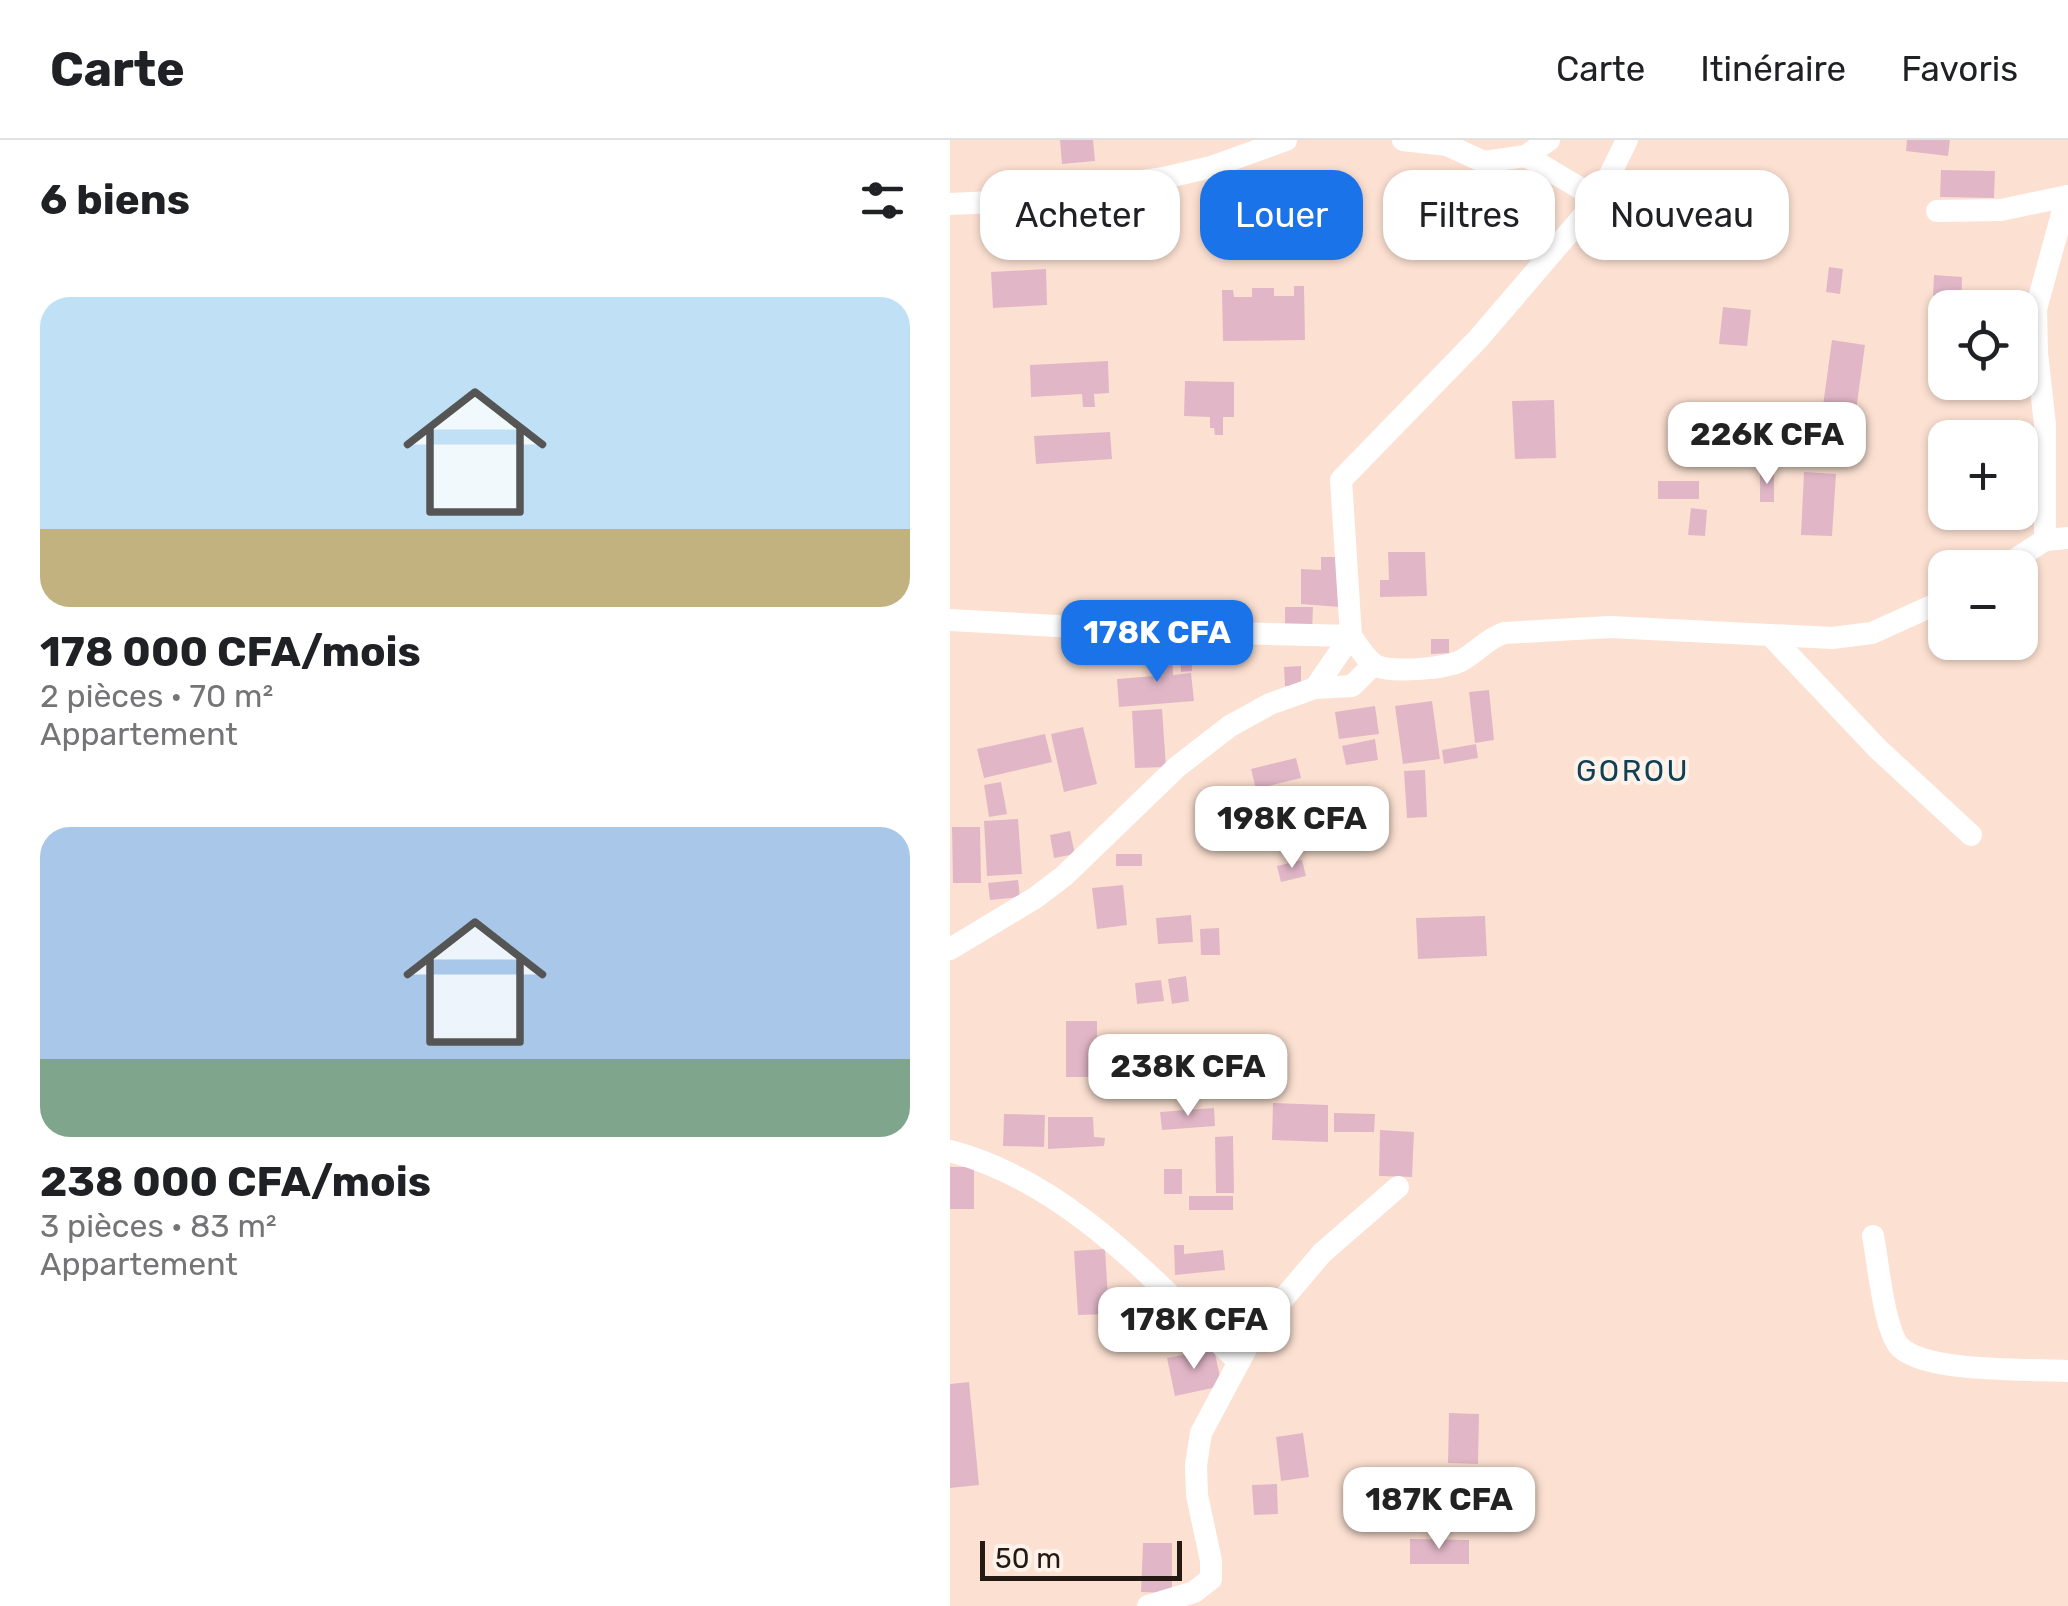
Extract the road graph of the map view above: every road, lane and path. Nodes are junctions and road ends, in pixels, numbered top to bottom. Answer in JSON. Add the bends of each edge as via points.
{"nodes":[{"id":1,"x":1286,"y":140,"type":"edge"},
{"id":2,"x":1403,"y":140,"type":"edge"},
{"id":3,"x":1550,"y":140,"type":"edge"},
{"id":4,"x":1627,"y":140,"type":"edge"},
{"id":5,"x":1526,"y":156,"type":"junction"},
{"id":6,"x":1612,"y":170,"type":"edge"},
{"id":7,"x":1575,"y":185,"type":"edge"},
{"id":8,"x":2068,"y":196,"type":"edge"},
{"id":9,"x":950,"y":204,"type":"edge"},
{"id":10,"x":1937,"y":211,"type":"dead end"},
{"id":11,"x":1575,"y":226,"type":"edge"},
{"id":12,"x":2057,"y":540,"type":"edge"},
{"id":13,"x":1928,"y":608,"type":"edge"},
{"id":14,"x":950,"y":620,"type":"edge"},
{"id":15,"x":1770,"y":635,"type":"junction"},
{"id":16,"x":1351,"y":636,"type":"junction"},
{"id":17,"x":1373,"y":665,"type":"junction"},
{"id":18,"x":1315,"y":688,"type":"junction"},
{"id":19,"x":1971,"y":835,"type":"dead end"},
{"id":20,"x":950,"y":949,"type":"edge"},
{"id":21,"x":950,"y":1151,"type":"edge"},
{"id":22,"x":1398,"y":1188,"type":"dead end"},
{"id":23,"x":1873,"y":1236,"type":"dead end"},
{"id":24,"x":1239,"y":1362,"type":"junction"},
{"id":25,"x":2068,"y":1371,"type":"edge"},
{"id":26,"x":1148,"y":1606,"type":"edge"}],
"edges":[{"from":1,"to":9,"type":"street","via":[[1164,178]]},
{"from":2,"to":5,"type":"street","via":[[1447,145],[1484,162]]},
{"from":3,"to":5,"type":"street"},
{"from":4,"to":6,"type":"street"},
{"from":5,"to":7,"type":"street"},
{"from":8,"to":10,"type":"street","via":[[2000,210]]},
{"from":8,"to":12,"type":"street","via":[[2036,309]]},
{"from":11,"to":16,"type":"street","via":[[1478,339],[1341,480]]},
{"from":13,"to":15,"type":"street","via":[[1872,633]]},
{"from":14,"to":16,"type":"street"},
{"from":15,"to":17,"type":"street","via":[[1610,627],[1504,633],[1448,667]]},
{"from":15,"to":19,"type":"street"},
{"from":16,"to":17,"type":"street"},
{"from":16,"to":18,"type":"street"},
{"from":17,"to":18,"type":"street","via":[[1352,686]]},
{"from":18,"to":20,"type":"street","via":[[1230,726],[1177,767],[1064,876]]},
{"from":21,"to":24,"type":"street","via":[[988,1161],[1045,1190],[1131,1259]]},
{"from":22,"to":24,"type":"street","via":[[1322,1253],[1255,1332]]},
{"from":23,"to":25,"type":"street","via":[[1900,1348],[1953,1366]]},
{"from":24,"to":26,"type":"street","via":[[1201,1433],[1196,1465],[1210,1579],[1194,1592]]}]}
